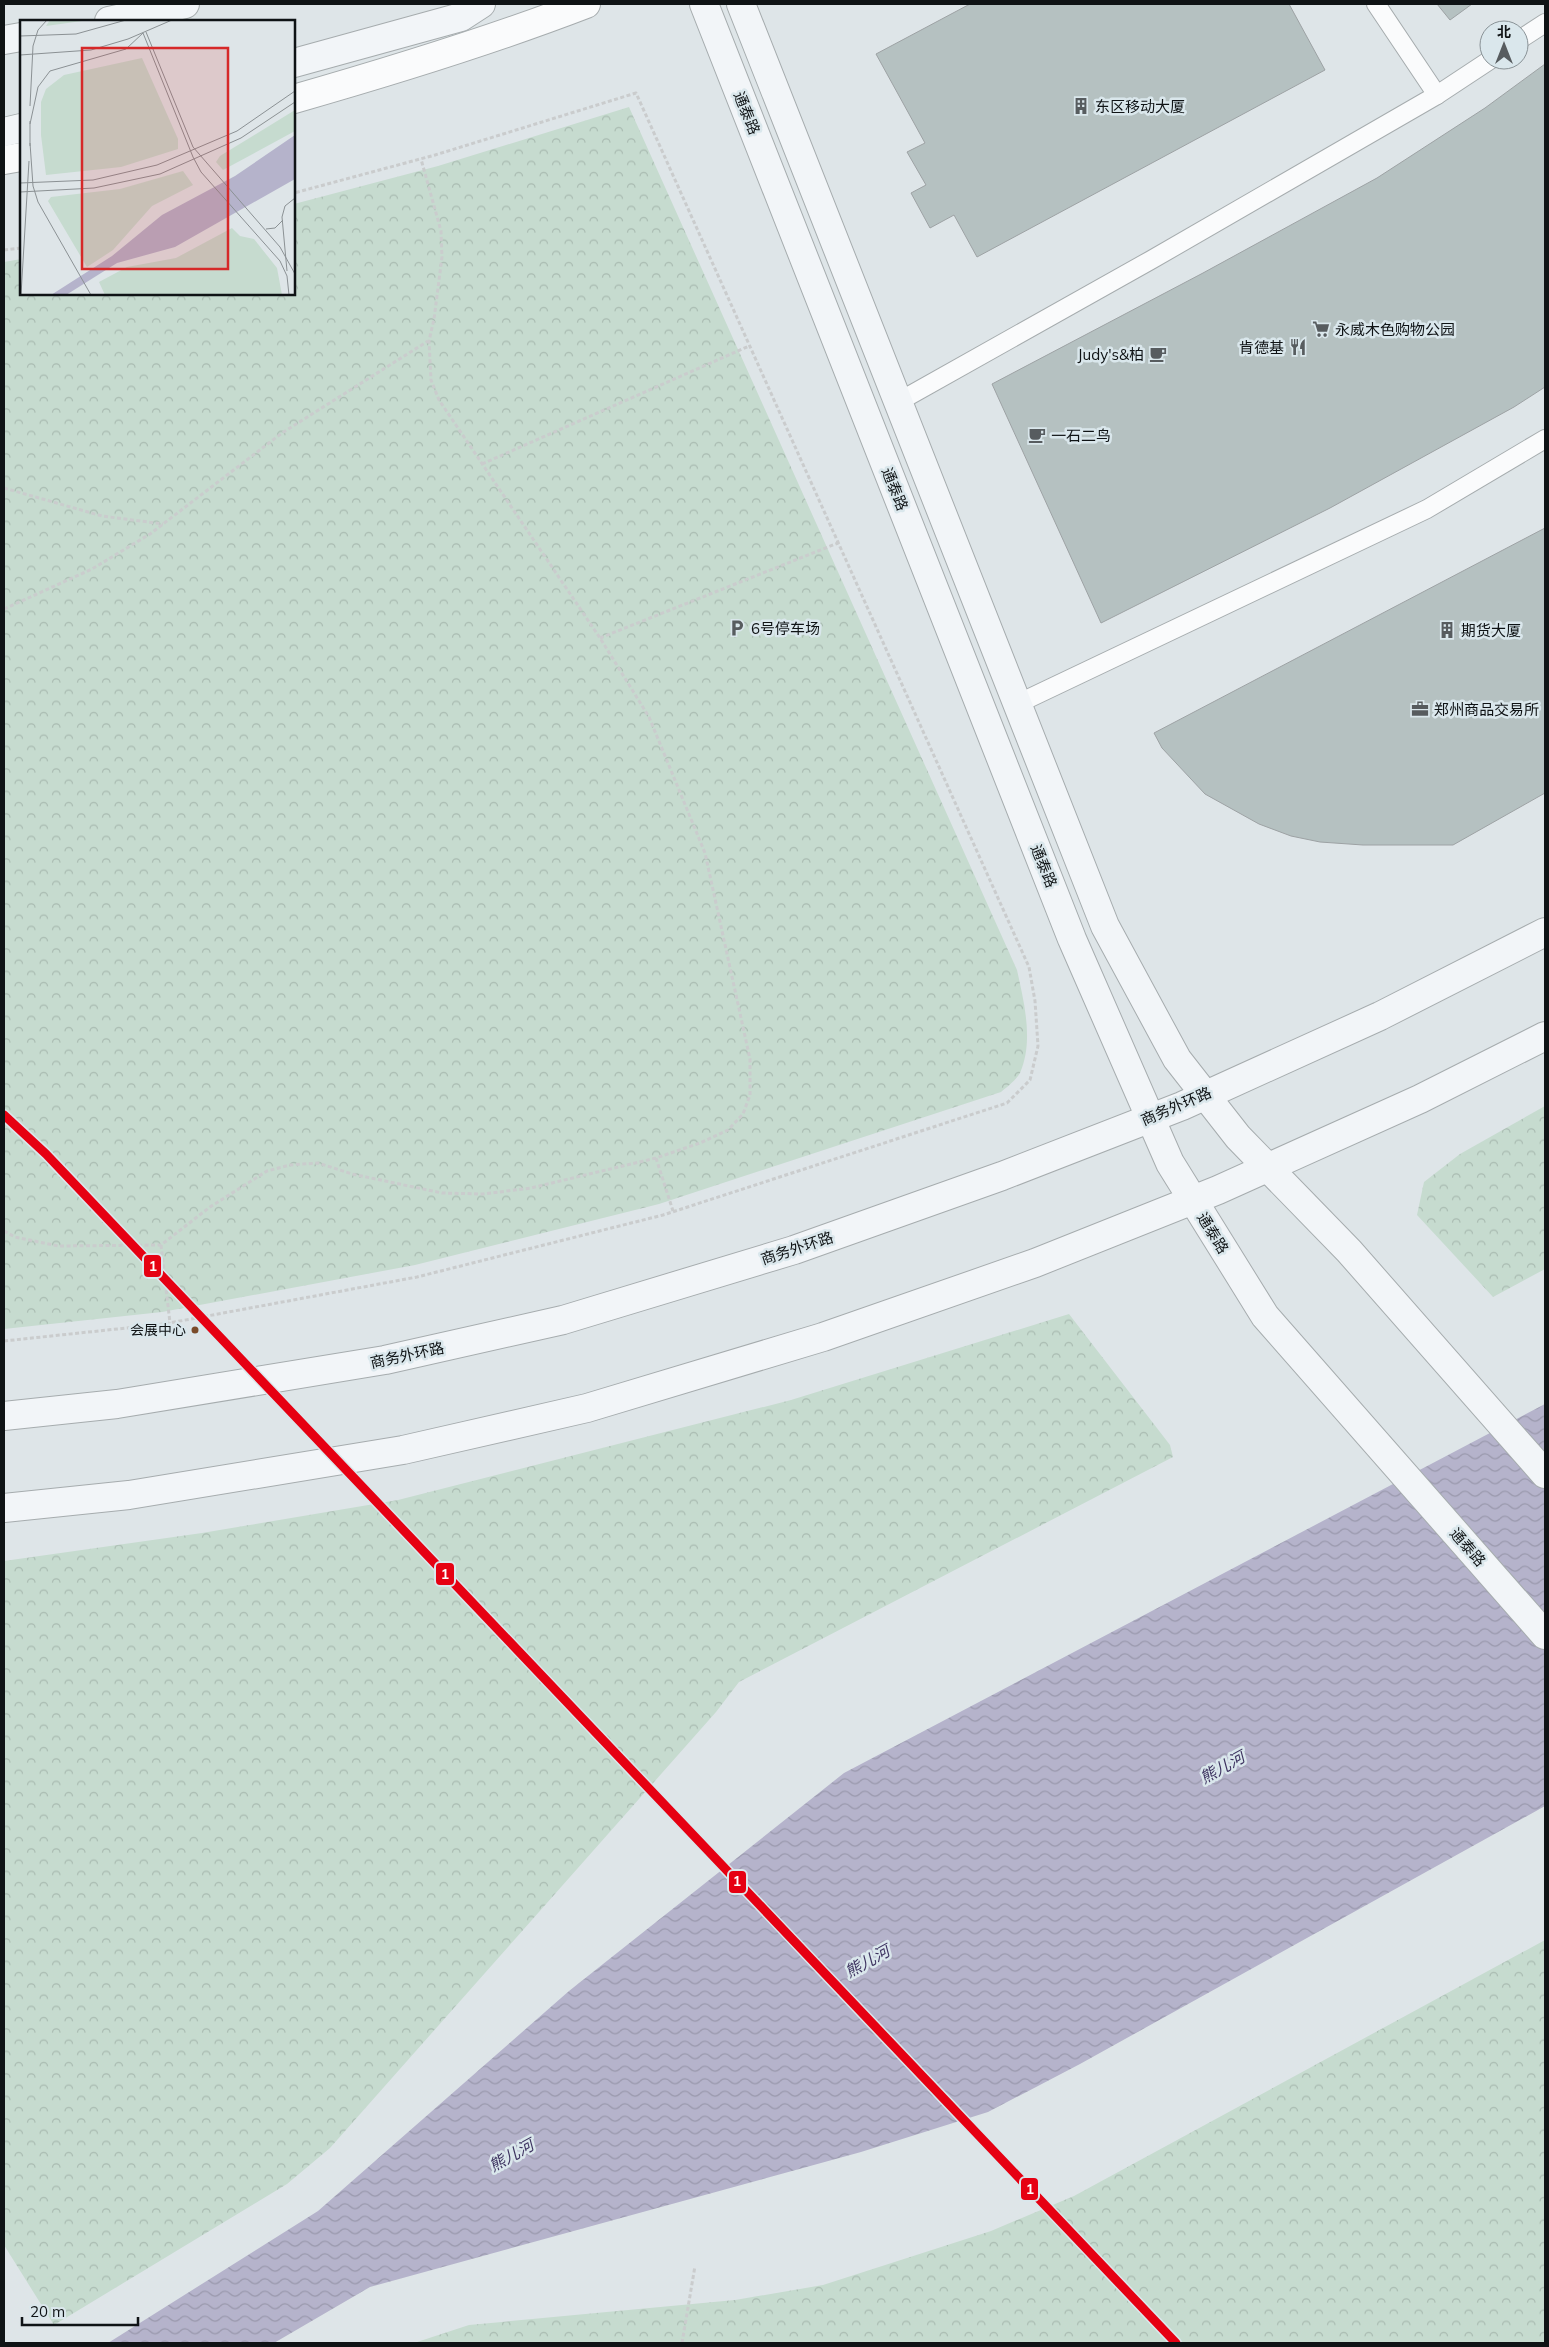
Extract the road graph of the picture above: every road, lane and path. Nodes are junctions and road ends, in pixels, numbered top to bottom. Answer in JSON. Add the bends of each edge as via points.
{"nodes":[{"id":1,"x":185,"y":4,"type":"edge"},
{"id":2,"x":586,"y":4,"type":"edge"},
{"id":3,"x":704,"y":4,"type":"edge"},
{"id":4,"x":741,"y":4,"type":"edge"},
{"id":5,"x":1376,"y":4,"type":"edge"},
{"id":6,"x":471,"y":10,"type":"edge"},
{"id":7,"x":113,"y":20,"type":"edge"},
{"id":8,"x":1545,"y":23,"type":"edge"},
{"id":9,"x":1529,"y":33,"type":"edge"},
{"id":10,"x":20,"y":37,"type":"edge"},
{"id":11,"x":4,"y":40,"type":"edge"},
{"id":12,"x":295,"y":63,"type":"edge"},
{"id":13,"x":1479,"y":67,"type":"edge"},
{"id":14,"x":1437,"y":95,"type":"junction"},
{"id":15,"x":295,"y":99,"type":"edge"},
{"id":16,"x":20,"y":128,"type":"edge"},
{"id":17,"x":4,"y":132,"type":"edge"},
{"id":18,"x":20,"y":157,"type":"edge"},
{"id":19,"x":420,"y":159,"type":"junction"},
{"id":20,"x":4,"y":160,"type":"edge"},
{"id":21,"x":295,"y":193,"type":"edge"},
{"id":22,"x":20,"y":248,"type":"edge"},
{"id":23,"x":4,"y":250,"type":"edge"},
{"id":24,"x":428,"y":341,"type":"junction"},
{"id":25,"x":749,"y":346,"type":"junction"},
{"id":26,"x":898,"y":402,"type":"junction"},
{"id":27,"x":1545,"y":439,"type":"edge"},
{"id":28,"x":482,"y":464,"type":"junction"},
{"id":29,"x":4,"y":488,"type":"edge"},
{"id":30,"x":163,"y":524,"type":"junction"},
{"id":31,"x":838,"y":543,"type":"junction"},
{"id":32,"x":4,"y":609,"type":"edge"},
{"id":33,"x":600,"y":638,"type":"junction"},
{"id":34,"x":1017,"y":704,"type":"junction"},
{"id":35,"x":1545,"y":932,"type":"edge"},
{"id":36,"x":1545,"y":1036,"type":"edge"},
{"id":37,"x":1205,"y":1095,"type":"junction"},
{"id":38,"x":1150,"y":1118,"type":"junction"},
{"id":39,"x":656,"y":1158,"type":"junction"},
{"id":40,"x":1268,"y":1167,"type":"junction"},
{"id":41,"x":1193,"y":1200,"type":"junction"},
{"id":42,"x":673,"y":1211,"type":"junction"},
{"id":43,"x":4,"y":1231,"type":"edge"},
{"id":44,"x":161,"y":1245,"type":"junction"},
{"id":45,"x":170,"y":1323,"type":"junction"},
{"id":46,"x":4,"y":1341,"type":"edge"},
{"id":47,"x":4,"y":1416,"type":"edge"},
{"id":48,"x":1545,"y":1474,"type":"edge"},
{"id":49,"x":4,"y":1508,"type":"edge"},
{"id":50,"x":1545,"y":1634,"type":"edge"},
{"id":51,"x":695,"y":2266,"type":"dead end"},
{"id":52,"x":682,"y":2343,"type":"edge"}],
"edges":[{"from":1,"to":7,"type":"street"},
{"from":2,"to":15,"type":"street","via":[[400,69]]},
{"from":3,"to":38,"type":"street","name":"通泰路","via":[[1072,939]]},
{"from":4,"to":26,"type":"street"},
{"from":5,"to":14,"type":"lane"},
{"from":6,"to":12,"type":"street"},
{"from":8,"to":9,"type":"lane"},
{"from":10,"to":11,"type":"street"},
{"from":13,"to":14,"type":"lane"},
{"from":14,"to":26,"type":"lane"},
{"from":16,"to":17,"type":"street"},
{"from":18,"to":20,"type":"street"},
{"from":19,"to":21,"type":"path"},
{"from":19,"to":24,"type":"path","via":[[441,231],[442,257]]},
{"from":19,"to":25,"type":"path","via":[[636,93]]},
{"from":22,"to":23,"type":"path"},
{"from":24,"to":28,"type":"path","via":[[431,380],[439,400]]},
{"from":24,"to":30,"type":"path","via":[[282,433]]},
{"from":25,"to":28,"type":"path"},
{"from":25,"to":31,"type":"path"},
{"from":26,"to":34,"type":"street"},
{"from":27,"to":34,"type":"lane","via":[[1428,509]]},
{"from":28,"to":33,"type":"path"},
{"from":29,"to":30,"type":"path","via":[[102,516]]},
{"from":30,"to":32,"type":"path","via":[[92,569]]},
{"from":31,"to":33,"type":"path"},
{"from":31,"to":42,"type":"path","via":[[1029,966],[1038,1046],[1030,1080],[1007,1102]]},
{"from":33,"to":39,"type":"path","via":[[649,717],[705,853],[750,1058],[750,1095],[743,1114],[728,1130]]},
{"from":34,"to":37,"type":"street","via":[[1105,926],[1177,1058]]},
{"from":35,"to":37,"type":"street","name":"商务外环路","via":[[1380,1016]]},
{"from":36,"to":40,"type":"street","via":[[1420,1099]]},
{"from":37,"to":38,"type":"street","name":"商务外环路"},
{"from":37,"to":40,"type":"street","via":[[1238,1137]]},
{"from":38,"to":41,"type":"street","name":"通泰路","via":[[1170,1163]]},
{"from":38,"to":47,"type":"street","name":"商务外环路","via":[[1002,1176],[794,1250],[563,1320],[385,1360],[117,1404]]},
{"from":39,"to":42,"type":"path"},
{"from":39,"to":44,"type":"path","via":[[531,1188],[482,1194],[442,1193],[318,1164],[290,1165],[258,1176],[210,1207]]},
{"from":40,"to":41,"type":"street"},
{"from":40,"to":48,"type":"street","via":[[1349,1251]]},
{"from":41,"to":49,"type":"street","via":[[1035,1262],[823,1337],[587,1408],[403,1450],[129,1495]]},
{"from":41,"to":50,"type":"street","name":"通泰路","via":[[1265,1316]]},
{"from":42,"to":45,"type":"path","via":[[417,1277]]},
{"from":43,"to":44,"type":"path","via":[[15,1237],[58,1246]]},
{"from":44,"to":45,"type":"path"},
{"from":45,"to":46,"type":"path"},
{"from":51,"to":52,"type":"path"}]}
